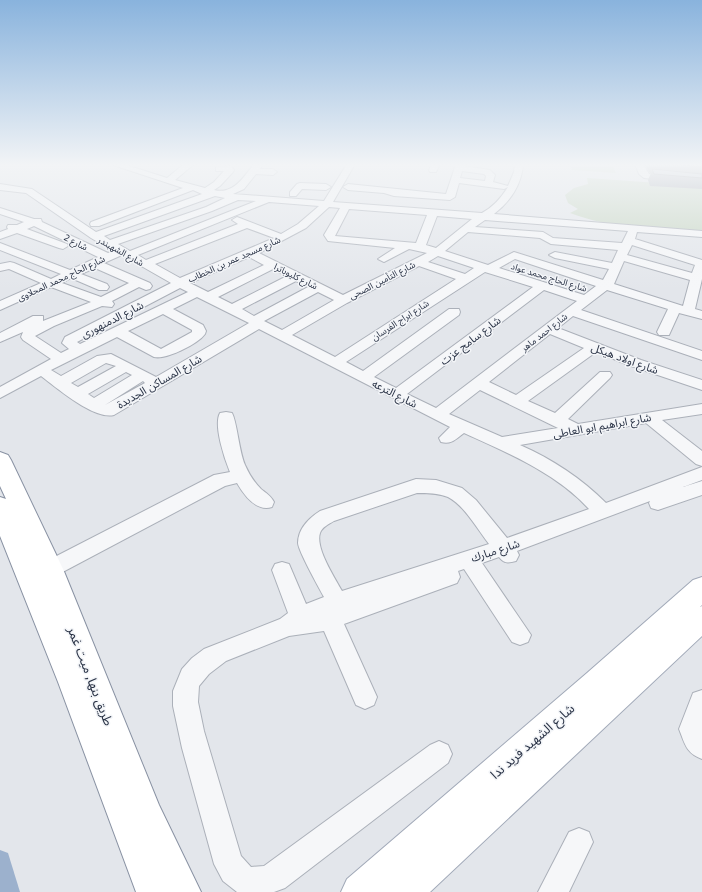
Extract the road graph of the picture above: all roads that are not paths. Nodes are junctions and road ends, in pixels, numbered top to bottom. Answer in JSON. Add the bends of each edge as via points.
{"nodes":[{"id":1,"x":10,"y":206,"type":"edge"},
{"id":2,"x":50,"y":206,"type":"edge"},
{"id":3,"x":143,"y":206,"type":"edge"},
{"id":4,"x":178,"y":206,"type":"edge"},
{"id":5,"x":215,"y":206,"type":"edge"},
{"id":6,"x":267,"y":206,"type":"edge"},
{"id":7,"x":316,"y":206,"type":"edge"},
{"id":8,"x":317,"y":206,"type":"edge"},
{"id":9,"x":329,"y":206,"type":"edge"},
{"id":10,"x":379,"y":206,"type":"edge"},
{"id":11,"x":492,"y":206,"type":"edge"},
{"id":12,"x":209,"y":208,"type":"junction"},
{"id":13,"x":345,"y":208,"type":"junction"},
{"id":14,"x":21,"y":210,"type":"junction"},
{"id":15,"x":3,"y":214,"type":"edge"},
{"id":16,"x":481,"y":215,"type":"junction"},
{"id":17,"x":226,"y":216,"type":"junction"},
{"id":18,"x":253,"y":219,"type":"junction"},
{"id":19,"x":430,"y":219,"type":"junction"},
{"id":20,"x":416,"y":222,"type":"dead end"},
{"id":21,"x":0,"y":223,"type":"edge"},
{"id":22,"x":33,"y":223,"type":"junction"},
{"id":23,"x":84,"y":228,"type":"junction"},
{"id":24,"x":17,"y":229,"type":"junction"},
{"id":25,"x":466,"y":229,"type":"junction"},
{"id":26,"x":543,"y":230,"type":"junction"},
{"id":27,"x":276,"y":234,"type":"junction"},
{"id":28,"x":702,"y":234,"type":"edge"},
{"id":29,"x":95,"y":236,"type":"junction"},
{"id":30,"x":680,"y":237,"type":"junction"},
{"id":31,"x":702,"y":238,"type":"edge"},
{"id":32,"x":0,"y":241,"type":"edge"},
{"id":33,"x":560,"y":241,"type":"junction"},
{"id":34,"x":367,"y":242,"type":"junction"},
{"id":35,"x":68,"y":244,"type":"junction"},
{"id":36,"x":109,"y":244,"type":"junction"},
{"id":37,"x":408,"y":245,"type":"junction"},
{"id":38,"x":420,"y":247,"type":"junction"},
{"id":39,"x":624,"y":249,"type":"junction"},
{"id":40,"x":49,"y":252,"type":"junction"},
{"id":41,"x":248,"y":252,"type":"junction"},
{"id":42,"x":438,"y":252,"type":"junction"},
{"id":43,"x":664,"y":252,"type":"junction"},
{"id":44,"x":125,"y":253,"type":"junction"},
{"id":45,"x":362,"y":254,"type":"dead end"},
{"id":46,"x":555,"y":254,"type":"junction"},
{"id":47,"x":107,"y":257,"type":"junction"},
{"id":48,"x":32,"y":259,"type":"junction"},
{"id":49,"x":384,"y":259,"type":"dead end"},
{"id":50,"x":418,"y":262,"type":"junction"},
{"id":51,"x":501,"y":262,"type":"junction"},
{"id":52,"x":94,"y":263,"type":"junction"},
{"id":53,"x":146,"y":264,"type":"junction"},
{"id":54,"x":544,"y":264,"type":"junction"},
{"id":55,"x":273,"y":265,"type":"junction"},
{"id":56,"x":650,"y":265,"type":"junction"},
{"id":57,"x":0,"y":268,"type":"edge"},
{"id":58,"x":487,"y":268,"type":"junction"},
{"id":59,"x":700,"y":268,"type":"edge"},
{"id":60,"x":70,"y":274,"type":"junction"},
{"id":61,"x":126,"y":276,"type":"junction"},
{"id":62,"x":296,"y":276,"type":"junction"},
{"id":63,"x":464,"y":278,"type":"junction"},
{"id":64,"x":174,"y":280,"type":"junction"},
{"id":65,"x":51,"y":283,"type":"junction"},
{"id":66,"x":144,"y":285,"type":"junction"},
{"id":67,"x":542,"y":286,"type":"junction"},
{"id":68,"x":103,"y":287,"type":"junction"},
{"id":69,"x":318,"y":287,"type":"junction"},
{"id":70,"x":597,"y":292,"type":"junction"},
{"id":71,"x":163,"y":294,"type":"junction"},
{"id":72,"x":202,"y":294,"type":"junction"},
{"id":73,"x":86,"y":296,"type":"junction"},
{"id":74,"x":343,"y":300,"type":"junction"},
{"id":75,"x":101,"y":302,"type":"junction"},
{"id":76,"x":0,"y":306,"type":"edge"},
{"id":77,"x":121,"y":309,"type":"junction"},
{"id":78,"x":163,"y":309,"type":"junction"},
{"id":79,"x":681,"y":309,"type":"junction"},
{"id":80,"x":231,"y":310,"type":"junction"},
{"id":81,"x":571,"y":311,"type":"junction"},
{"id":82,"x":454,"y":312,"type":"dead end"},
{"id":83,"x":702,"y":315,"type":"edge"},
{"id":84,"x":42,"y":322,"type":"junction"},
{"id":85,"x":257,"y":322,"type":"junction"},
{"id":86,"x":549,"y":328,"type":"junction"},
{"id":87,"x":117,"y":331,"type":"junction"},
{"id":88,"x":664,"y":332,"type":"dead end"},
{"id":89,"x":282,"y":335,"type":"junction"},
{"id":90,"x":0,"y":338,"type":"edge"},
{"id":91,"x":594,"y":347,"type":"junction"},
{"id":92,"x":65,"y":348,"type":"junction"},
{"id":93,"x":702,"y":356,"type":"edge"},
{"id":94,"x":336,"y":362,"type":"junction"},
{"id":95,"x":127,"y":366,"type":"junction"},
{"id":96,"x":41,"y":370,"type":"junction"},
{"id":97,"x":143,"y":375,"type":"junction"},
{"id":98,"x":605,"y":375,"type":"dead end"},
{"id":99,"x":364,"y":377,"type":"junction"},
{"id":100,"x":60,"y":383,"type":"junction"},
{"id":101,"x":157,"y":383,"type":"junction"},
{"id":102,"x":478,"y":383,"type":"junction"},
{"id":103,"x":702,"y":385,"type":"edge"},
{"id":104,"x":0,"y":393,"type":"edge"},
{"id":105,"x":77,"y":394,"type":"junction"},
{"id":106,"x":397,"y":394,"type":"junction"},
{"id":107,"x":518,"y":401,"type":"junction"},
{"id":108,"x":93,"y":405,"type":"junction"},
{"id":109,"x":702,"y":409,"type":"edge"},
{"id":110,"x":437,"y":415,"type":"junction"},
{"id":111,"x":226,"y":417,"type":"dead end"},
{"id":112,"x":649,"y":417,"type":"junction"},
{"id":113,"x":557,"y":420,"type":"junction"},
{"id":114,"x":462,"y":426,"type":"junction"},
{"id":115,"x":577,"y":430,"type":"junction"},
{"id":116,"x":447,"y":438,"type":"dead end"},
{"id":117,"x":502,"y":443,"type":"junction"},
{"id":118,"x":0,"y":460,"type":"edge"},
{"id":119,"x":702,"y":460,"type":"edge"},
{"id":120,"x":239,"y":471,"type":"junction"},
{"id":121,"x":702,"y":473,"type":"edge"},
{"id":122,"x":702,"y":488,"type":"edge"},
{"id":123,"x":265,"y":502,"type":"dead end"},
{"id":124,"x":0,"y":506,"type":"edge"},
{"id":125,"x":603,"y":512,"type":"junction"},
{"id":126,"x":506,"y":552,"type":"junction"},
{"id":127,"x":474,"y":568,"type":"junction"},
{"id":128,"x":50,"y":569,"type":"junction"},
{"id":129,"x":282,"y":570,"type":"dead end"},
{"id":130,"x":702,"y":588,"type":"edge"},
{"id":131,"x":330,"y":609,"type":"junction"},
{"id":132,"x":702,"y":618,"type":"edge"},
{"id":133,"x":294,"y":621,"type":"junction"},
{"id":134,"x":520,"y":635,"type":"dead end"},
{"id":135,"x":365,"y":697,"type":"dead end"},
{"id":136,"x":702,"y":702,"type":"edge"},
{"id":137,"x":702,"y":746,"type":"edge"},
{"id":138,"x":439,"y":754,"type":"dead end"},
{"id":139,"x":137,"y":821,"type":"junction"},
{"id":140,"x":579,"y":842,"type":"dead end"},
{"id":141,"x":156,"y":892,"type":"edge"},
{"id":142,"x":181,"y":892,"type":"edge"},
{"id":143,"x":360,"y":892,"type":"edge"},
{"id":144,"x":404,"y":892,"type":"edge"},
{"id":145,"x":553,"y":892,"type":"edge"}],
"edges":[{"from":1,"to":14,"type":"street"},
{"from":2,"to":23,"type":"street","name":"شارع الشهبندر"},
{"from":3,"to":23,"type":"street"},
{"from":4,"to":29,"type":"street"},
{"from":5,"to":12,"type":"street"},
{"from":6,"to":17,"type":"street","name":"شارع الحاج محمد المحلاوى"},
{"from":7,"to":27,"type":"street","name":"شارع مسجد عمر بن الخطاب"},
{"from":8,"to":41,"type":"street","name":"شارع مسجد عمر بن الخطاب","via":[[312,218],[296,230]]},
{"from":9,"to":13,"type":"street"},
{"from":10,"to":16,"type":"street"},
{"from":11,"to":16,"type":"street","name":"شارع التأمين الصحى"},
{"from":12,"to":17,"type":"street"},
{"from":12,"to":36,"type":"street"},
{"from":13,"to":19,"type":"street"},
{"from":13,"to":34,"type":"street","via":[[329,237],[336,240]]},
{"from":14,"to":15,"type":"street"},
{"from":14,"to":22,"type":"street","via":[[41,218]]},
{"from":15,"to":22,"type":"street","name":"شارع 2"},
{"from":16,"to":19,"type":"street"},
{"from":16,"to":25,"type":"street","name":"شارع التأمين الصحى"},
{"from":16,"to":26,"type":"street"},
{"from":16,"to":28,"type":"street"},
{"from":17,"to":18,"type":"street"},
{"from":17,"to":44,"type":"street","name":"شارع الحاج محمد المحلاوى"},
{"from":18,"to":27,"type":"street"},
{"from":18,"to":53,"type":"street"},
{"from":19,"to":20,"type":"street"},
{"from":19,"to":38,"type":"street"},
{"from":21,"to":24,"type":"street"},
{"from":22,"to":24,"type":"street"},
{"from":22,"to":35,"type":"street","name":"شارع 2","via":[[46,226]]},
{"from":23,"to":29,"type":"street","name":"شارع الشهبندر"},
{"from":24,"to":32,"type":"street"},
{"from":24,"to":35,"type":"street"},
{"from":25,"to":26,"type":"street"},
{"from":25,"to":42,"type":"street","name":"شارع التأمين الصحى"},
{"from":26,"to":33,"type":"street","via":[[548,240]]},
{"from":26,"to":39,"type":"street"},
{"from":27,"to":64,"type":"street","name":"شارع مسجد عمر بن الخطاب"},
{"from":29,"to":36,"type":"street","name":"شارع الشهبندر"},
{"from":30,"to":31,"type":"street"},
{"from":30,"to":39,"type":"street"},
{"from":30,"to":43,"type":"street"},
{"from":32,"to":40,"type":"street"},
{"from":32,"to":48,"type":"street"},
{"from":33,"to":39,"type":"street"},
{"from":33,"to":46,"type":"street"},
{"from":34,"to":37,"type":"street"},
{"from":34,"to":45,"type":"street"},
{"from":35,"to":40,"type":"street"},
{"from":35,"to":47,"type":"street","name":"شارع 2"},
{"from":36,"to":44,"type":"street","name":"شارع الشهبندر"},
{"from":37,"to":38,"type":"street"},
{"from":37,"to":49,"type":"street"},
{"from":38,"to":42,"type":"street"},
{"from":39,"to":43,"type":"street"},
{"from":39,"to":46,"type":"street"},
{"from":39,"to":56,"type":"street"},
{"from":39,"to":70,"type":"street","name":"شارع احمد ماهر"},
{"from":40,"to":48,"type":"street"},
{"from":41,"to":55,"type":"street","name":"شارع كليوباترا"},
{"from":41,"to":64,"type":"street","name":"شارع مسجد عمر بن الخطاب","via":[[226,267]]},
{"from":42,"to":50,"type":"street","name":"شارع التأمين الصحى"},
{"from":42,"to":58,"type":"street"},
{"from":43,"to":56,"type":"street"},
{"from":43,"to":59,"type":"street"},
{"from":44,"to":47,"type":"street","name":"شارع الحاج محمد المحلاوى"},
{"from":44,"to":53,"type":"street","name":"شارع الشهبندر"},
{"from":46,"to":54,"type":"street"},
{"from":47,"to":52,"type":"street","name":"شارع الحاج محمد المحلاوى"},
{"from":48,"to":60,"type":"street"},
{"from":50,"to":63,"type":"street"},
{"from":50,"to":74,"type":"street","name":"شارع التأمين الصحى"},
{"from":51,"to":54,"type":"street","name":"شارع ابراج الفرسان","via":[[511,255]]},
{"from":51,"to":58,"type":"street","name":"شارع ابراج الفرسان"},
{"from":51,"to":70,"type":"street","name":"شارع الحاج محمد عواد"},
{"from":52,"to":60,"type":"street","name":"شارع الحاج محمد المحلاوى"},
{"from":52,"to":61,"type":"street"},
{"from":53,"to":64,"type":"street","name":"شارع الشهبندر"},
{"from":54,"to":70,"type":"street"},
{"from":55,"to":62,"type":"street","name":"شارع كليوباترا"},
{"from":55,"to":72,"type":"street"},
{"from":56,"to":59,"type":"street"},
{"from":57,"to":65,"type":"street","via":[[10,265]]},
{"from":58,"to":63,"type":"street","name":"شارع ابراج الفرسان"},
{"from":58,"to":67,"type":"street"},
{"from":59,"to":79,"type":"street"},
{"from":60,"to":65,"type":"street","name":"شارع الحاج محمد المحلاوى"},
{"from":60,"to":68,"type":"street"},
{"from":61,"to":66,"type":"street"},
{"from":61,"to":68,"type":"street"},
{"from":62,"to":69,"type":"street","name":"شارع كليوباترا"},
{"from":62,"to":80,"type":"street"},
{"from":63,"to":94,"type":"street","name":"شارع ابراج الفرسان"},
{"from":64,"to":66,"type":"street"},
{"from":64,"to":71,"type":"street","name":"شارع الدمنهورى"},
{"from":64,"to":72,"type":"street","name":"شارع الترعه"},
{"from":65,"to":73,"type":"street"},
{"from":65,"to":76,"type":"street","name":"شارع الحاج محمد المحلاوى"},
{"from":66,"to":71,"type":"street"},
{"from":66,"to":75,"type":"street"},
{"from":66,"to":77,"type":"street"},
{"from":67,"to":70,"type":"street"},
{"from":67,"to":106,"type":"street","name":"شارع سامح عزت"},
{"from":68,"to":73,"type":"street"},
{"from":69,"to":74,"type":"street","name":"شارع كليوباترا"},
{"from":69,"to":85,"type":"street","name":"شارع المساكن الجديدة"},
{"from":70,"to":79,"type":"street","via":[[634,296]]},
{"from":70,"to":81,"type":"street","name":"شارع احمد ماهر"},
{"from":71,"to":77,"type":"street","name":"شارع الدمنهورى"},
{"from":72,"to":78,"type":"street"},
{"from":72,"to":80,"type":"street","name":"شارع الترعه"},
{"from":73,"to":75,"type":"street"},
{"from":74,"to":89,"type":"street","name":"شارع التأمين الصحى"},
{"from":75,"to":77,"type":"street"},
{"from":75,"to":84,"type":"street"},
{"from":77,"to":92,"type":"street","name":"شارع الدمنهورى"},
{"from":78,"to":87,"type":"street"},
{"from":78,"to":87,"type":"street","via":[[200,331],[167,352],[159,354]]},
{"from":79,"to":83,"type":"street"},
{"from":79,"to":88,"type":"street"},
{"from":80,"to":85,"type":"street","name":"شارع الترعه"},
{"from":81,"to":86,"type":"street","name":"شارع احمد ماهر"},
{"from":81,"to":93,"type":"street"},
{"from":82,"to":99,"type":"street"},
{"from":84,"to":90,"type":"street"},
{"from":84,"to":92,"type":"street"},
{"from":84,"to":92,"type":"street","via":[[28,334],[28,337]]},
{"from":85,"to":89,"type":"street","name":"شارع الترعه"},
{"from":85,"to":101,"type":"street","name":"شارع المساكن الجديدة"},
{"from":86,"to":91,"type":"street","name":"شارع اولاد هيكل"},
{"from":86,"to":102,"type":"street","name":"شارع احمد ماهر"},
{"from":87,"to":92,"type":"street"},
{"from":89,"to":94,"type":"street","name":"شارع الترعه"},
{"from":91,"to":103,"type":"street","name":"شارع اولاد هيكل"},
{"from":91,"to":107,"type":"street"},
{"from":92,"to":96,"type":"street","name":"شارع الدمنهورى"},
{"from":94,"to":99,"type":"street","name":"شارع الترعه"},
{"from":95,"to":97,"type":"street"},
{"from":95,"to":100,"type":"street","via":[[114,358],[106,358]]},
{"from":95,"to":105,"type":"street"},
{"from":96,"to":100,"type":"street","name":"شارع المساكن الجديدة"},
{"from":96,"to":104,"type":"street","name":"شارع الدمنهورى"},
{"from":97,"to":101,"type":"street"},
{"from":97,"to":108,"type":"street"},
{"from":98,"to":113,"type":"street"},
{"from":99,"to":106,"type":"street","name":"شارع الترعه"},
{"from":100,"to":105,"type":"street","name":"شارع المساكن الجديدة"},
{"from":101,"to":108,"type":"street","name":"شارع المساكن الجديدة","via":[[108,411]]},
{"from":102,"to":107,"type":"street"},
{"from":102,"to":110,"type":"street","name":"شارع احمد ماهر"},
{"from":105,"to":108,"type":"street","name":"شارع المساكن الجديدة"},
{"from":106,"to":110,"type":"street","name":"شارع الترعه"},
{"from":107,"to":113,"type":"street"},
{"from":109,"to":112,"type":"street","name":"شارع ابراهيم ابو العاطى"},
{"from":110,"to":114,"type":"street","name":"شارع الترعه"},
{"from":111,"to":120,"type":"street","via":[[228,440]]},
{"from":112,"to":115,"type":"street","name":"شارع ابراهيم ابو العاطى"},
{"from":112,"to":119,"type":"street"},
{"from":113,"to":115,"type":"street"},
{"from":114,"to":116,"type":"street"},
{"from":114,"to":117,"type":"street","name":"شارع الترعه"},
{"from":115,"to":117,"type":"street","name":"شارع ابراهيم ابو العاطى"},
{"from":117,"to":125,"type":"street","name":"شارع الترعه","via":[[555,471],[582,490]]},
{"from":118,"to":128,"type":"highway","name":"طريق بنها, ميت غمر"},
{"from":120,"to":123,"type":"street","via":[[250,491]]},
{"from":120,"to":128,"type":"street"},
{"from":121,"to":125,"type":"street","name":"شارع مبارك"},
{"from":122,"to":126,"type":"street","name":"شارع مبارك"},
{"from":124,"to":139,"type":"highway","name":"طريق بنها, ميت غمر","via":[[74,682]]},
{"from":125,"to":126,"type":"street","name":"شارع مبارك"},
{"from":126,"to":127,"type":"street","name":"شارع مبارك"},
{"from":126,"to":131,"type":"street","name":"شارع مبارك"},
{"from":126,"to":131,"type":"street","via":[[469,505],[455,493],[436,487],[416,486],[327,516],[316,523],[310,533],[308,544]]},
{"from":127,"to":131,"type":"street","name":"شارع مبارك"},
{"from":127,"to":134,"type":"street"},
{"from":128,"to":139,"type":"highway","name":"طريق بنها, ميت غمر"},
{"from":129,"to":133,"type":"street"},
{"from":130,"to":143,"type":"main road","name":"شارع الشهيد فريد ندا"},
{"from":131,"to":133,"type":"street","name":"شارع مبارك","via":[[310,625]]},
{"from":131,"to":135,"type":"street"},
{"from":132,"to":144,"type":"main road","name":"شارع الشهيد فريد ندا"},
{"from":133,"to":138,"type":"street","name":"شارع مبارك","via":[[218,653],[198,667],[184,698],[198,763],[229,864],[239,877],[253,883],[274,877]]},
{"from":136,"to":137,"type":"street","via":[[692,729]]},
{"from":139,"to":141,"type":"highway","name":"طريق بنها, ميت غمر"},
{"from":139,"to":142,"type":"highway","name":"طريق بنها, ميت غمر"},
{"from":140,"to":145,"type":"street"}]}
